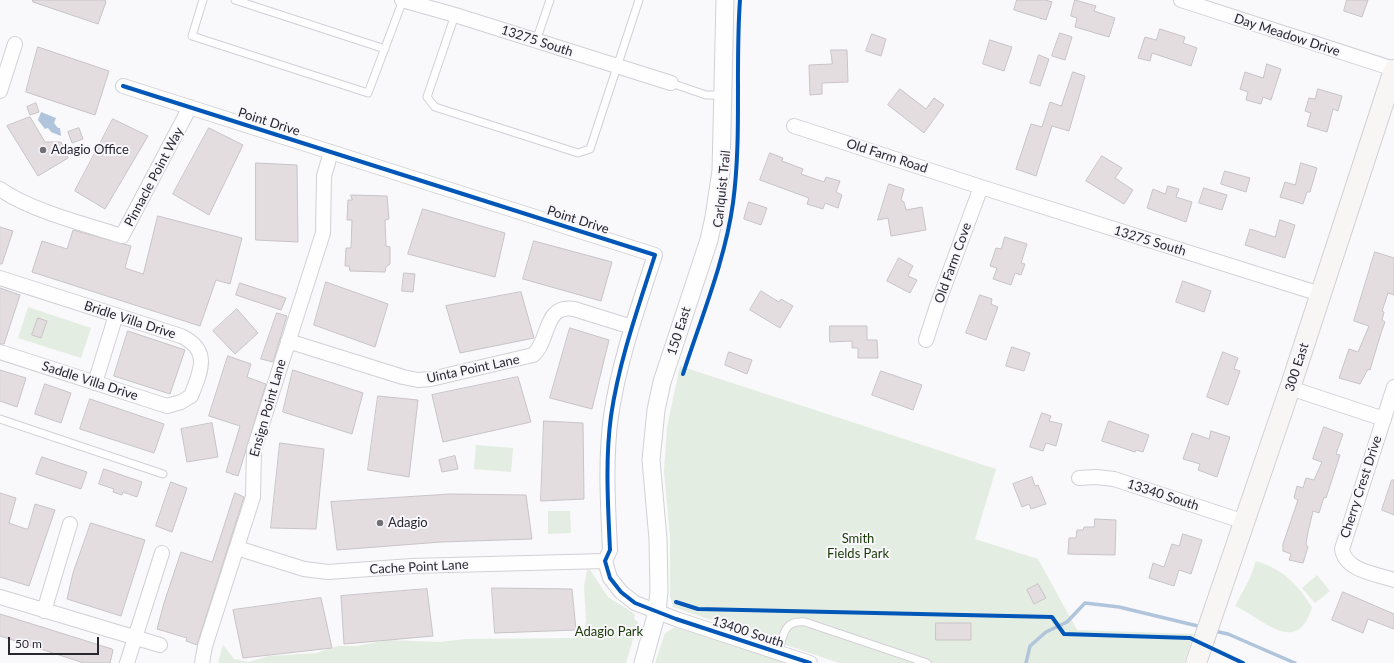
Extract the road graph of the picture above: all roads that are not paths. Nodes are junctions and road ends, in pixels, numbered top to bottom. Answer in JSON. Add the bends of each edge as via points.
{"nodes":[{"id":1,"x":203,"y":0,"type":"edge"},
{"id":2,"x":235,"y":0,"type":"edge"},
{"id":3,"x":402,"y":0,"type":"edge"},
{"id":4,"x":550,"y":0,"type":"edge"},
{"id":5,"x":639,"y":0,"type":"edge"},
{"id":6,"x":725,"y":0,"type":"edge"},
{"id":7,"x":1180,"y":0,"type":"edge"},
{"id":8,"x":455,"y":15,"type":"junction"},
{"id":9,"x":536,"y":41,"type":"junction"},
{"id":10,"x":15,"y":44,"type":"dead end"},
{"id":11,"x":385,"y":49,"type":"junction"},
{"id":12,"x":617,"y":66,"type":"junction"},
{"id":13,"x":1394,"y":70,"type":"edge"},
{"id":14,"x":671,"y":83,"type":"joint"},
{"id":15,"x":123,"y":86,"type":"dead end"},
{"id":16,"x":0,"y":91,"type":"edge"},
{"id":17,"x":723,"y":95,"type":"junction"},
{"id":18,"x":190,"y":107,"type":"junction"},
{"id":19,"x":794,"y":126,"type":"dead end"},
{"id":20,"x":331,"y":152,"type":"junction"},
{"id":21,"x":980,"y":187,"type":"junction"},
{"id":22,"x":0,"y":189,"type":"edge"},
{"id":23,"x":0,"y":278,"type":"edge"},
{"id":24,"x":1320,"y":294,"type":"junction"},
{"id":25,"x":116,"y":316,"type":"junction"},
{"id":26,"x":632,"y":327,"type":"junction"},
{"id":27,"x":926,"y":340,"type":"dead end"},
{"id":28,"x":288,"y":341,"type":"junction"},
{"id":29,"x":0,"y":352,"type":"edge"},
{"id":30,"x":95,"y":383,"type":"junction"},
{"id":31,"x":1394,"y":387,"type":"edge"},
{"id":32,"x":1290,"y":388,"type":"junction"},
{"id":33,"x":181,"y":402,"type":"joint"},
{"id":34,"x":0,"y":419,"type":"edge"},
{"id":35,"x":1384,"y":419,"type":"junction"},
{"id":36,"x":163,"y":474,"type":"dead end"},
{"id":37,"x":1079,"y":478,"type":"dead end"},
{"id":38,"x":1245,"y":522,"type":"junction"},
{"id":39,"x":70,"y":524,"type":"dead end"},
{"id":40,"x":237,"y":548,"type":"junction"},
{"id":41,"x":162,"y":553,"type":"dead end"},
{"id":42,"x":605,"y":561,"type":"junction"},
{"id":43,"x":1394,"y":580,"type":"edge"},
{"id":44,"x":0,"y":597,"type":"edge"},
{"id":45,"x":44,"y":611,"type":"junction"},
{"id":46,"x":657,"y":612,"type":"junction"},
{"id":47,"x":134,"y":638,"type":"junction"},
{"id":48,"x":160,"y":645,"type":"dead end"},
{"id":49,"x":778,"y":652,"type":"junction"},
{"id":50,"x":127,"y":663,"type":"edge"},
{"id":51,"x":202,"y":663,"type":"edge"},
{"id":52,"x":643,"y":663,"type":"edge"},
{"id":53,"x":810,"y":663,"type":"edge"},
{"id":54,"x":927,"y":663,"type":"edge"},
{"id":55,"x":1196,"y":663,"type":"edge"}],
"edges":[{"from":1,"to":11,"type":"lane","via":[[192,36],[368,93]]},
{"from":2,"to":11,"type":"lane"},
{"from":3,"to":8,"type":"street","name":"13275 South"},
{"from":3,"to":11,"type":"lane"},
{"from":4,"to":9,"type":"lane"},
{"from":5,"to":12,"type":"lane"},
{"from":6,"to":17,"type":"street","name":"150 East"},
{"from":7,"to":13,"type":"street","name":"Day Meadow Drive"},
{"from":8,"to":9,"type":"street","name":"13275 South"},
{"from":8,"to":12,"type":"lane","via":[[427,97],[436,107],[578,153],[590,149]]},
{"from":9,"to":12,"type":"street","name":"13275 South"},
{"from":10,"to":16,"type":"street"},
{"from":12,"to":14,"type":"street","name":"13275 South"},
{"from":13,"to":24,"type":"main road","name":"300 East"},
{"from":14,"to":17,"type":"lane","via":[[706,95]]},
{"from":15,"to":18,"type":"street","name":"Point Drive"},
{"from":17,"to":46,"type":"street","name":"150 East","via":[[721,171],[714,217],[709,240],[662,382],[656,410],[651,460],[660,562]]},
{"from":18,"to":20,"type":"street","name":"Point Drive"},
{"from":18,"to":22,"type":"street","name":"Pinnacle Point Way","via":[[122,236],[22,201]]},
{"from":19,"to":21,"type":"street","name":"Old Farm Road"},
{"from":20,"to":26,"type":"street","name":"Point Drive","via":[[655,255]]},
{"from":20,"to":28,"type":"street","name":"Ensign Point Lane","via":[[324,176],[323,233]]},
{"from":21,"to":24,"type":"street","name":"13275 South"},
{"from":21,"to":27,"type":"street","name":"Old Farm Cove"},
{"from":23,"to":25,"type":"street","name":"Bridle Villa Drive"},
{"from":24,"to":32,"type":"main road","name":"300 East"},
{"from":25,"to":30,"type":"street"},
{"from":25,"to":33,"type":"street","name":"Bridle Villa Drive","via":[[181,336],[197,347],[201,356],[197,380],[191,396]]},
{"from":26,"to":28,"type":"street","name":"Uinta Point Lane","via":[[564,308],[551,316],[541,345],[533,355],[418,380]]},
{"from":26,"to":42,"type":"street","name":"Point Drive","via":[[611,417],[607,453],[610,550]]},
{"from":28,"to":40,"type":"street","name":"Ensign Point Lane","via":[[254,449],[253,497]]},
{"from":29,"to":30,"type":"street","name":"Saddle Villa Drive"},
{"from":30,"to":33,"type":"street","name":"Saddle Villa Drive","via":[[167,406]]},
{"from":31,"to":35,"type":"street","name":"Cherry Crest Drive"},
{"from":32,"to":35,"type":"street"},
{"from":32,"to":38,"type":"main road","name":"300 East"},
{"from":34,"to":36,"type":"lane"},
{"from":35,"to":43,"type":"street","name":"Cherry Crest Drive","via":[[1342,550],[1346,560],[1353,566]]},
{"from":37,"to":38,"type":"street","name":"13340 South","via":[[1114,479]]},
{"from":38,"to":55,"type":"main road","name":"300 East"},
{"from":39,"to":45,"type":"street"},
{"from":40,"to":42,"type":"street","name":"Cache Point Lane","via":[[304,569],[328,572],[412,566]]},
{"from":40,"to":51,"type":"street","name":"Ensign Point Lane","via":[[205,646]]},
{"from":41,"to":47,"type":"street"},
{"from":42,"to":46,"type":"street","via":[[610,578],[621,592],[636,603]]},
{"from":44,"to":45,"type":"street"},
{"from":45,"to":47,"type":"street"},
{"from":46,"to":49,"type":"street","name":"13400 South"},
{"from":46,"to":52,"type":"street","name":"150 East"},
{"from":47,"to":48,"type":"street"},
{"from":47,"to":50,"type":"street"},
{"from":49,"to":53,"type":"street","name":"13400 South"},
{"from":49,"to":54,"type":"lane","via":[[786,627],[795,621],[805,622]]}]}
